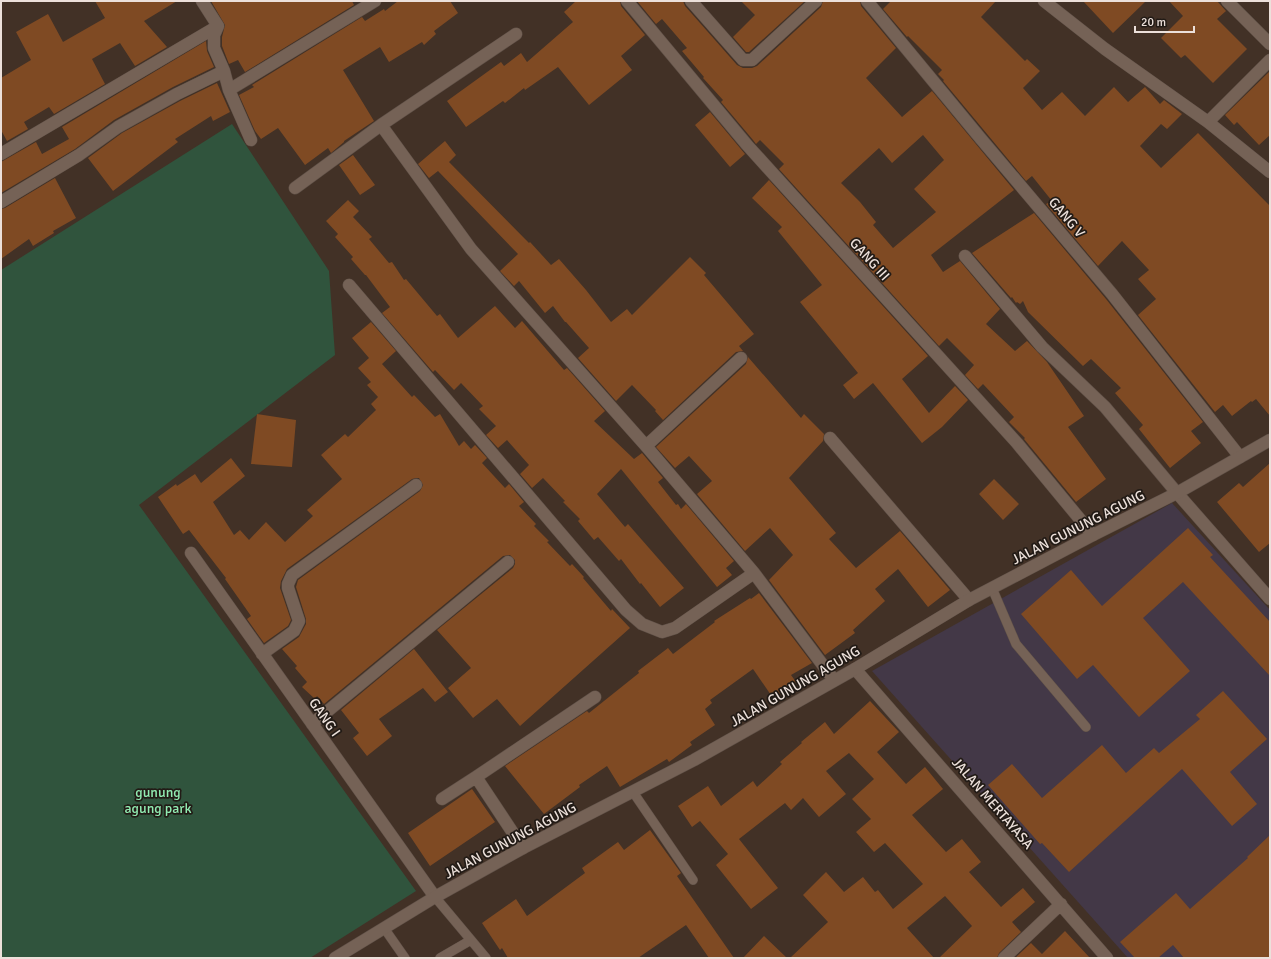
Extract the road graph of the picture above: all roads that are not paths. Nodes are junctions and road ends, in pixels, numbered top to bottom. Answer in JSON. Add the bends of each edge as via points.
{"nodes":[{"id":1,"x":202,"y":1,"type":"edge"},
{"id":2,"x":375,"y":1,"type":"edge"},
{"id":3,"x":627,"y":1,"type":"edge"},
{"id":4,"x":691,"y":1,"type":"edge"},
{"id":5,"x":816,"y":1,"type":"edge"},
{"id":6,"x":867,"y":1,"type":"edge"},
{"id":7,"x":1044,"y":1,"type":"edge"},
{"id":8,"x":1227,"y":1,"type":"edge"},
{"id":9,"x":218,"y":26,"type":"junction"},
{"id":10,"x":516,"y":34,"type":"dead end"},
{"id":11,"x":1270,"y":44,"type":"edge"},
{"id":12,"x":1270,"y":60,"type":"edge"},
{"id":13,"x":224,"y":71,"type":"junction"},
{"id":14,"x":229,"y":90,"type":"junction"},
{"id":15,"x":1208,"y":122,"type":"junction"},
{"id":16,"x":381,"y":125,"type":"junction"},
{"id":17,"x":251,"y":140,"type":"dead end"},
{"id":18,"x":1,"y":154,"type":"edge"},
{"id":19,"x":1270,"y":172,"type":"edge"},
{"id":20,"x":295,"y":188,"type":"dead end"},
{"id":21,"x":1,"y":202,"type":"edge"},
{"id":22,"x":965,"y":256,"type":"dead end"},
{"id":23,"x":349,"y":285,"type":"dead end"},
{"id":24,"x":741,"y":358,"type":"dead end"},
{"id":25,"x":830,"y":438,"type":"dead end"},
{"id":26,"x":1270,"y":440,"type":"edge"},
{"id":27,"x":646,"y":446,"type":"junction"},
{"id":28,"x":1240,"y":457,"type":"junction"},
{"id":29,"x":416,"y":485,"type":"dead end"},
{"id":30,"x":1177,"y":492,"type":"junction"},
{"id":31,"x":1094,"y":535,"type":"junction"},
{"id":32,"x":191,"y":553,"type":"dead end"},
{"id":33,"x":508,"y":562,"type":"dead end"},
{"id":34,"x":754,"y":573,"type":"junction"},
{"id":35,"x":992,"y":588,"type":"junction"},
{"id":36,"x":1270,"y":599,"type":"edge"},
{"id":37,"x":969,"y":600,"type":"junction"},
{"id":38,"x":262,"y":654,"type":"junction"},
{"id":39,"x":855,"y":669,"type":"junction"},
{"id":40,"x":834,"y":680,"type":"junction"},
{"id":41,"x":595,"y":697,"type":"dead end"},
{"id":42,"x":312,"y":724,"type":"junction"},
{"id":43,"x":1086,"y":728,"type":"dead end"},
{"id":44,"x":476,"y":777,"type":"junction"},
{"id":45,"x":633,"y":792,"type":"junction"},
{"id":46,"x":442,"y":798,"type":"dead end"},
{"id":47,"x":523,"y":848,"type":"junction"},
{"id":48,"x":693,"y":880,"type":"dead end"},
{"id":49,"x":435,"y":897,"type":"junction"},
{"id":50,"x":1061,"y":904,"type":"junction"},
{"id":51,"x":384,"y":928,"type":"junction"},
{"id":52,"x":471,"y":940,"type":"junction"},
{"id":53,"x":335,"y":958,"type":"edge"},
{"id":54,"x":405,"y":958,"type":"edge"},
{"id":55,"x":440,"y":958,"type":"edge"},
{"id":56,"x":486,"y":958,"type":"edge"},
{"id":57,"x":1004,"y":958,"type":"edge"},
{"id":58,"x":1107,"y":958,"type":"edge"}],
"edges":[{"from":1,"to":9,"type":"street"},
{"from":2,"to":14,"type":"street"},
{"from":3,"to":31,"type":"street","name":"GANG III","via":[[747,145],[1017,443]]},
{"from":4,"to":5,"type":"street","via":[[743,60],[752,60]]},
{"from":6,"to":28,"type":"street","name":"GANG V","via":[[1112,294]]},
{"from":7,"to":15,"type":"street","via":[[1105,49]]},
{"from":8,"to":11,"type":"street"},
{"from":9,"to":13,"type":"street","via":[[214,35],[214,48]]},
{"from":9,"to":18,"type":"street"},
{"from":10,"to":16,"type":"street"},
{"from":12,"to":15,"type":"street"},
{"from":13,"to":14,"type":"street"},
{"from":13,"to":21,"type":"street","via":[[118,127],[79,155]]},
{"from":14,"to":17,"type":"street"},
{"from":15,"to":19,"type":"street"},
{"from":16,"to":20,"type":"street"},
{"from":16,"to":27,"type":"street","via":[[471,249]]},
{"from":22,"to":30,"type":"street","via":[[1042,347],[1105,406]]},
{"from":23,"to":34,"type":"street","via":[[626,610],[642,624],[662,632],[675,628]]},
{"from":24,"to":27,"type":"street"},
{"from":25,"to":37,"type":"street"},
{"from":26,"to":28,"type":"street","name":"JALAN GUNUNG AGUNG"},
{"from":27,"to":34,"type":"street"},
{"from":28,"to":30,"type":"street","name":"JALAN GUNUNG AGUNG"},
{"from":29,"to":38,"type":"street","via":[[292,576],[288,588],[299,621],[294,631]]},
{"from":30,"to":31,"type":"street","name":"JALAN GUNUNG AGUNG"},
{"from":30,"to":36,"type":"street"},
{"from":31,"to":35,"type":"street","name":"JALAN GUNUNG AGUNG"},
{"from":32,"to":38,"type":"street","name":"GANG I"},
{"from":33,"to":42,"type":"street"},
{"from":34,"to":40,"type":"street"},
{"from":35,"to":37,"type":"street","name":"JALAN GUNUNG AGUNG"},
{"from":35,"to":43,"type":"lane","via":[[1016,644]]},
{"from":37,"to":39,"type":"street","name":"JALAN GUNUNG AGUNG"},
{"from":38,"to":42,"type":"street","name":"GANG I"},
{"from":39,"to":40,"type":"street","name":"JALAN GUNUNG AGUNG"},
{"from":39,"to":50,"type":"street","name":"JALAN MERTAYASA"},
{"from":40,"to":45,"type":"street","name":"JALAN GUNUNG AGUNG"},
{"from":41,"to":44,"type":"street"},
{"from":42,"to":49,"type":"street","name":"GANG I"},
{"from":44,"to":46,"type":"street"},
{"from":44,"to":47,"type":"street"},
{"from":45,"to":47,"type":"street","name":"JALAN GUNUNG AGUNG"},
{"from":45,"to":48,"type":"lane"},
{"from":47,"to":49,"type":"street","name":"JALAN GUNUNG AGUNG"},
{"from":49,"to":51,"type":"street","name":"JALAN GUNUNG AGUNG"},
{"from":49,"to":52,"type":"lane"},
{"from":50,"to":57,"type":"street"},
{"from":50,"to":58,"type":"street","name":"JALAN MERTAYASA"},
{"from":51,"to":53,"type":"street","name":"JALAN GUNUNG AGUNG"},
{"from":51,"to":54,"type":"lane"},
{"from":52,"to":55,"type":"lane"},
{"from":52,"to":56,"type":"lane"}]}
